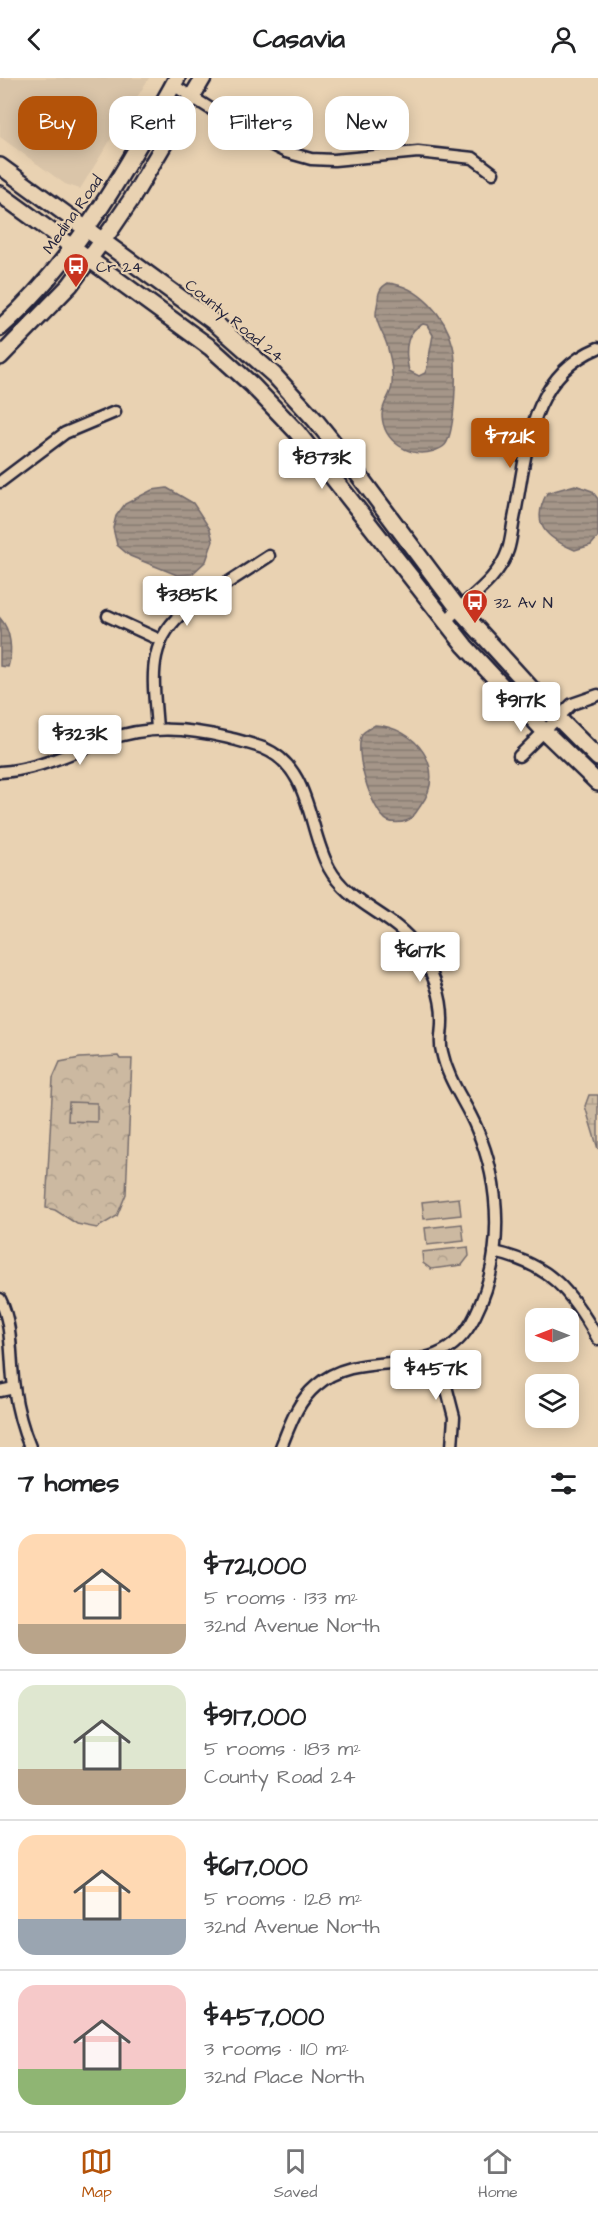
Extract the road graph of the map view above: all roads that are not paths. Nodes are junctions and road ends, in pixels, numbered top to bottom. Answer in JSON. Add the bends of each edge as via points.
{"nodes":[{"id":1,"x":202,"y":78,"type":"edge"},
{"id":2,"x":175,"y":82,"type":"edge"},
{"id":3,"x":192,"y":96,"type":"joint"},
{"id":4,"x":196,"y":99,"type":"edge"},
{"id":5,"x":160,"y":150,"type":"edge"},
{"id":6,"x":0,"y":166,"type":"edge"},
{"id":7,"x":494,"y":173,"type":"dead end"},
{"id":8,"x":0,"y":194,"type":"edge"},
{"id":9,"x":86,"y":229,"type":"junction"},
{"id":10,"x":102,"y":240,"type":"junction"},
{"id":11,"x":73,"y":247,"type":"junction"},
{"id":12,"x":90,"y":258,"type":"junction"},
{"id":13,"x":0,"y":328,"type":"edge"},
{"id":14,"x":598,"y":348,"type":"edge"},
{"id":15,"x":0,"y":357,"type":"edge"},
{"id":16,"x":115,"y":412,"type":"dead end"},
{"id":17,"x":0,"y":482,"type":"edge"},
{"id":18,"x":269,"y":556,"type":"dead end"},
{"id":19,"x":458,"y":608,"type":"junction"},
{"id":20,"x":108,"y":616,"type":"dead end"},
{"id":21,"x":446,"y":622,"type":"junction"},
{"id":22,"x":160,"y":640,"type":"junction"},
{"id":23,"x":598,"y":695,"type":"edge"},
{"id":24,"x":558,"y":718,"type":"junction"},
{"id":25,"x":157,"y":729,"type":"junction"},
{"id":26,"x":544,"y":731,"type":"junction"},
{"id":27,"x":519,"y":756,"type":"dead end"},
{"id":28,"x":598,"y":758,"type":"edge"},
{"id":29,"x":0,"y":772,"type":"edge"},
{"id":30,"x":598,"y":783,"type":"edge"},
{"id":31,"x":494,"y":1252,"type":"junction"},
{"id":32,"x":0,"y":1299,"type":"edge"},
{"id":33,"x":598,"y":1339,"type":"edge"},
{"id":34,"x":438,"y":1355,"type":"junction"},
{"id":35,"x":14,"y":1388,"type":"junction"},
{"id":36,"x":0,"y":1391,"type":"edge"},
{"id":37,"x":30,"y":1447,"type":"edge"},
{"id":38,"x":281,"y":1447,"type":"edge"},
{"id":39,"x":452,"y":1447,"type":"edge"}],
"edges":[{"from":1,"to":3,"type":"street"},
{"from":2,"to":3,"type":"street"},
{"from":2,"to":9,"type":"street","name":"Medina Road"},
{"from":4,"to":7,"type":"street","via":[[252,135],[311,159],[408,153],[451,155],[473,158]]},
{"from":5,"to":10,"type":"street"},
{"from":6,"to":9,"type":"street","name":"County Road 24"},
{"from":8,"to":11,"type":"street"},
{"from":9,"to":10,"type":"street","name":"County Road 24"},
{"from":9,"to":11,"type":"street","name":"Medina Road"},
{"from":10,"to":12,"type":"street"},
{"from":10,"to":19,"type":"street","name":"County Road 24","via":[[214,323],[275,376],[345,457]]},
{"from":11,"to":12,"type":"street"},
{"from":11,"to":13,"type":"street","name":"Medina Road","via":[[25,306]]},
{"from":12,"to":15,"type":"street","via":[[70,285]]},
{"from":12,"to":21,"type":"street","via":[[211,348],[260,392],[297,432]]},
{"from":14,"to":19,"type":"street","via":[[577,358],[547,389],[533,425],[508,550],[494,575]]},
{"from":16,"to":17,"type":"street","via":[[65,433]]},
{"from":18,"to":22,"type":"street","via":[[175,618]]},
{"from":19,"to":21,"type":"street"},
{"from":19,"to":24,"type":"street","name":"County Road 24"},
{"from":20,"to":22,"type":"street"},
{"from":21,"to":26,"type":"street"},
{"from":22,"to":25,"type":"street","via":[[154,660]]},
{"from":23,"to":24,"type":"street","via":[[572,704]]},
{"from":24,"to":26,"type":"street"},
{"from":24,"to":28,"type":"street","name":"County Road 24"},
{"from":25,"to":29,"type":"street","via":[[130,732],[38,766]]},
{"from":25,"to":31,"type":"street","via":[[205,732],[264,748],[277,756],[298,780],[328,867],[338,882],[350,895],[398,927],[425,960],[440,1001],[441,1050],[450,1080],[474,1123],[490,1170],[497,1225]]},
{"from":26,"to":27,"type":"street"},
{"from":26,"to":30,"type":"street"},
{"from":31,"to":33,"type":"street","via":[[516,1257],[555,1278],[583,1312]]},
{"from":31,"to":34,"type":"street","via":[[490,1274],[468,1330]]},
{"from":32,"to":35,"type":"street","via":[[8,1323]]},
{"from":34,"to":38,"type":"street","via":[[347,1368],[330,1376],[303,1400]]},
{"from":34,"to":39,"type":"street","via":[[454,1417]]},
{"from":35,"to":36,"type":"street"},
{"from":35,"to":37,"type":"street"}]}
